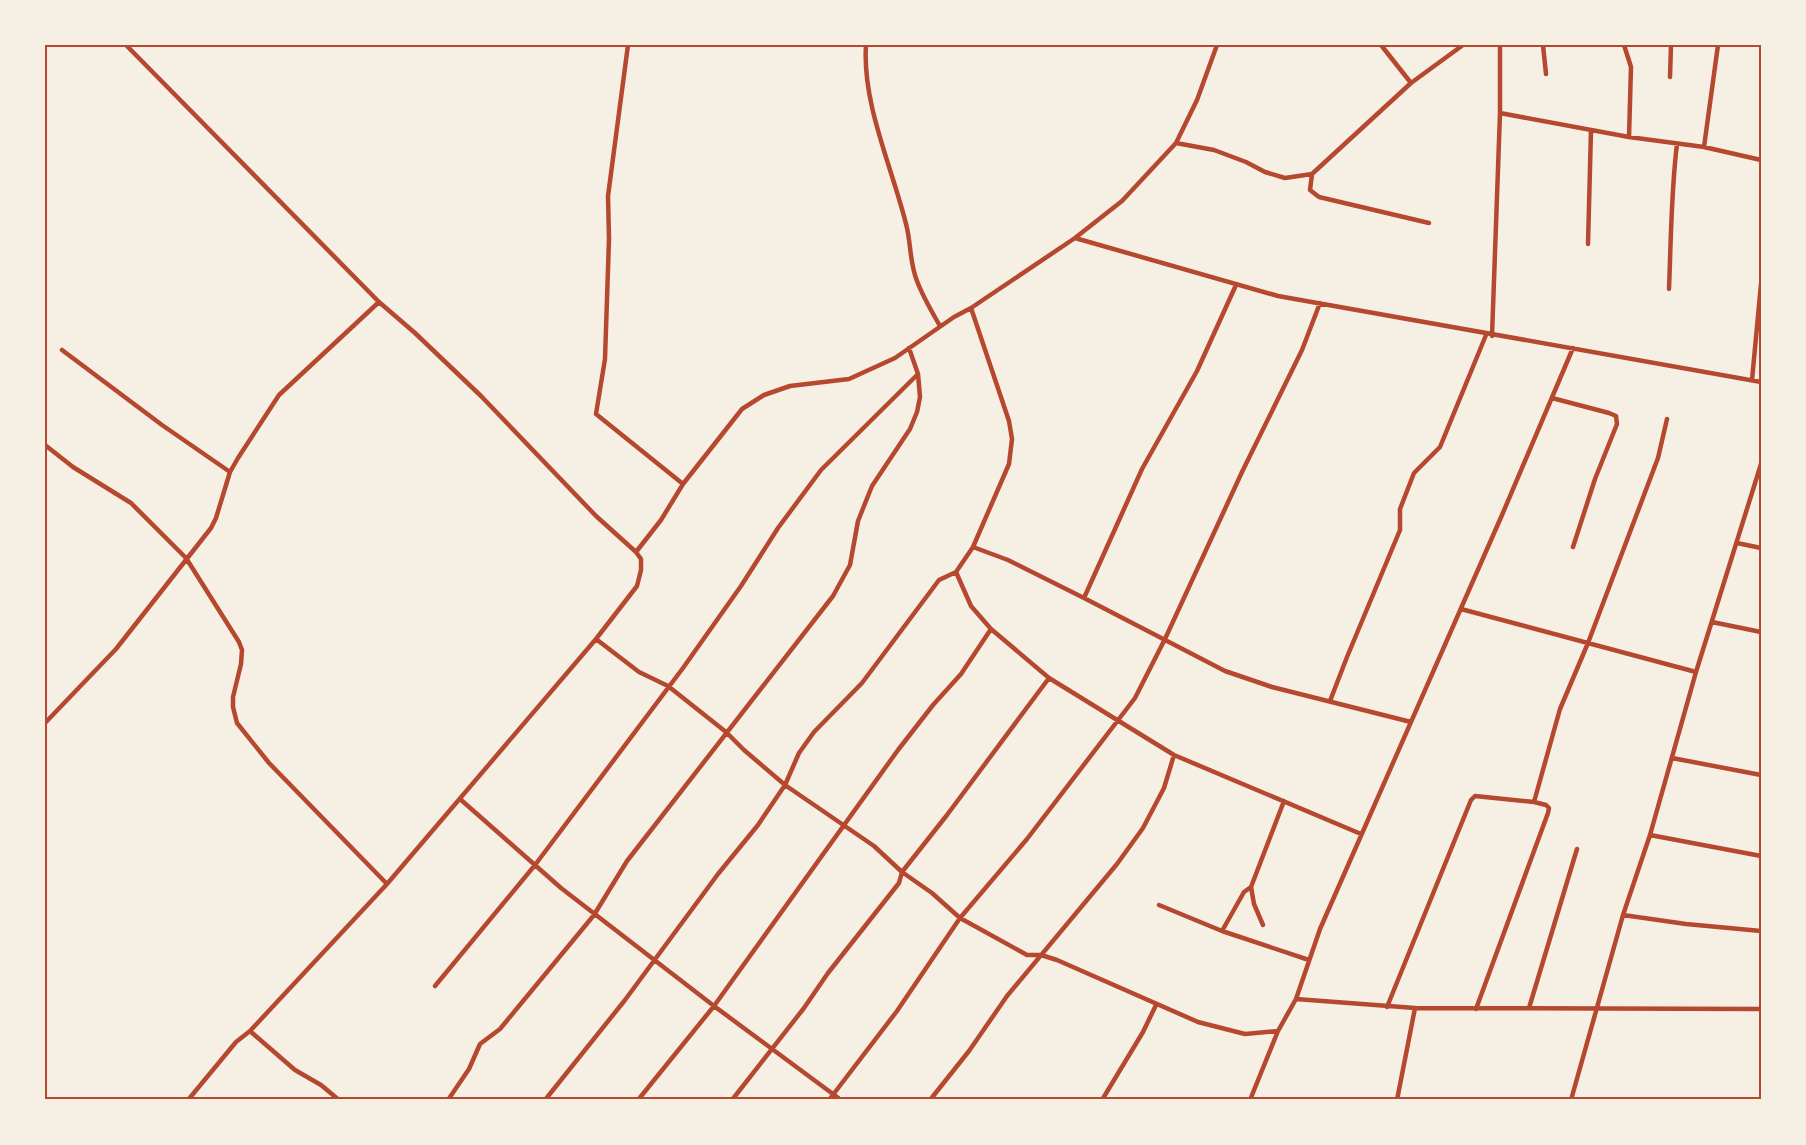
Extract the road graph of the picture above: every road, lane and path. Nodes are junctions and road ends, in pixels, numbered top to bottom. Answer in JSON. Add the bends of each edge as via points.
{"nodes":[{"id":1,"x":126,"y":45,"type":"edge"},
{"id":2,"x":628,"y":45,"type":"edge"},
{"id":3,"x":866,"y":45,"type":"edge"},
{"id":4,"x":1217,"y":45,"type":"edge"},
{"id":5,"x":1381,"y":45,"type":"edge"},
{"id":6,"x":1463,"y":45,"type":"edge"},
{"id":7,"x":1500,"y":45,"type":"edge"},
{"id":8,"x":1544,"y":45,"type":"edge"},
{"id":9,"x":1624,"y":45,"type":"edge"},
{"id":10,"x":1671,"y":45,"type":"edge"},
{"id":11,"x":1719,"y":45,"type":"edge"},
{"id":12,"x":1454,"y":47,"type":"edge"},
{"id":13,"x":1546,"y":74,"type":"dead end"},
{"id":14,"x":1670,"y":77,"type":"dead end"},
{"id":15,"x":1411,"y":83,"type":"junction"},
{"id":16,"x":1500,"y":113,"type":"junction"},
{"id":17,"x":1591,"y":130,"type":"junction"},
{"id":18,"x":1629,"y":137,"type":"junction"},
{"id":19,"x":1176,"y":143,"type":"junction"},
{"id":20,"x":1677,"y":144,"type":"junction"},
{"id":21,"x":1704,"y":147,"type":"junction"},
{"id":22,"x":1761,"y":160,"type":"edge"},
{"id":23,"x":1312,"y":174,"type":"junction"},
{"id":24,"x":1430,"y":223,"type":"dead end"},
{"id":25,"x":1076,"y":238,"type":"junction"},
{"id":26,"x":1588,"y":244,"type":"dead end"},
{"id":27,"x":1761,"y":284,"type":"edge"},
{"id":28,"x":1236,"y":285,"type":"junction"},
{"id":29,"x":1669,"y":289,"type":"dead end"},
{"id":30,"x":379,"y":302,"type":"junction"},
{"id":31,"x":1320,"y":303,"type":"junction"},
{"id":32,"x":971,"y":308,"type":"junction"},
{"id":33,"x":940,"y":326,"type":"junction"},
{"id":34,"x":1486,"y":335,"type":"junction"},
{"id":35,"x":1492,"y":336,"type":"junction"},
{"id":36,"x":909,"y":348,"type":"junction"},
{"id":37,"x":1573,"y":348,"type":"junction"},
{"id":38,"x":62,"y":350,"type":"dead end"},
{"id":39,"x":918,"y":374,"type":"junction"},
{"id":40,"x":1752,"y":380,"type":"junction"},
{"id":41,"x":1761,"y":382,"type":"edge"},
{"id":42,"x":1552,"y":398,"type":"junction"},
{"id":43,"x":1667,"y":419,"type":"dead end"},
{"id":44,"x":45,"y":445,"type":"edge"},
{"id":45,"x":1761,"y":464,"type":"edge"},
{"id":46,"x":230,"y":472,"type":"junction"},
{"id":47,"x":683,"y":484,"type":"junction"},
{"id":48,"x":1737,"y":543,"type":"junction"},
{"id":49,"x":973,"y":547,"type":"junction"},
{"id":50,"x":1573,"y":547,"type":"dead end"},
{"id":51,"x":1761,"y":548,"type":"edge"},
{"id":52,"x":636,"y":552,"type":"junction"},
{"id":53,"x":186,"y":558,"type":"junction"},
{"id":54,"x":956,"y":572,"type":"junction"},
{"id":55,"x":1084,"y":598,"type":"junction"},
{"id":56,"x":1461,"y":609,"type":"junction"},
{"id":57,"x":1712,"y":622,"type":"junction"},
{"id":58,"x":991,"y":629,"type":"junction"},
{"id":59,"x":1761,"y":632,"type":"edge"},
{"id":60,"x":596,"y":639,"type":"junction"},
{"id":61,"x":1165,"y":639,"type":"junction"},
{"id":62,"x":1588,"y":643,"type":"junction"},
{"id":63,"x":1696,"y":672,"type":"junction"},
{"id":64,"x":1049,"y":678,"type":"junction"},
{"id":65,"x":668,"y":686,"type":"junction"},
{"id":66,"x":1330,"y":700,"type":"junction"},
{"id":67,"x":1118,"y":721,"type":"junction"},
{"id":68,"x":1411,"y":722,"type":"junction"},
{"id":69,"x":45,"y":723,"type":"edge"},
{"id":70,"x":726,"y":732,"type":"junction"},
{"id":71,"x":1174,"y":755,"type":"junction"},
{"id":72,"x":1672,"y":758,"type":"junction"},
{"id":73,"x":1761,"y":775,"type":"edge"},
{"id":74,"x":786,"y":785,"type":"junction"},
{"id":75,"x":460,"y":799,"type":"junction"},
{"id":76,"x":1284,"y":801,"type":"junction"},
{"id":77,"x":1534,"y":802,"type":"junction"},
{"id":78,"x":846,"y":825,"type":"junction"},
{"id":79,"x":1361,"y":834,"type":"junction"},
{"id":80,"x":1650,"y":836,"type":"junction"},
{"id":81,"x":1577,"y":849,"type":"dead end"},
{"id":82,"x":1761,"y":856,"type":"edge"},
{"id":83,"x":535,"y":865,"type":"junction"},
{"id":84,"x":902,"y":872,"type":"junction"},
{"id":85,"x":387,"y":884,"type":"junction"},
{"id":86,"x":1251,"y":887,"type":"junction"},
{"id":87,"x":1159,"y":906,"type":"dead end"},
{"id":88,"x":594,"y":915,"type":"junction"},
{"id":89,"x":1623,"y":915,"type":"junction"},
{"id":90,"x":960,"y":918,"type":"junction"},
{"id":91,"x":1263,"y":925,"type":"dead end"},
{"id":92,"x":1222,"y":931,"type":"junction"},
{"id":93,"x":1761,"y":931,"type":"edge"},
{"id":94,"x":1041,"y":955,"type":"junction"},
{"id":95,"x":654,"y":959,"type":"junction"},
{"id":96,"x":1309,"y":960,"type":"junction"},
{"id":97,"x":435,"y":986,"type":"dead end"},
{"id":98,"x":1296,"y":999,"type":"junction"},
{"id":99,"x":1156,"y":1005,"type":"junction"},
{"id":100,"x":714,"y":1006,"type":"junction"},
{"id":101,"x":1387,"y":1007,"type":"junction"},
{"id":102,"x":1415,"y":1008,"type":"junction"},
{"id":103,"x":1529,"y":1008,"type":"junction"},
{"id":104,"x":1596,"y":1008,"type":"junction"},
{"id":105,"x":1476,"y":1009,"type":"junction"},
{"id":106,"x":1761,"y":1009,"type":"edge"},
{"id":107,"x":250,"y":1031,"type":"junction"},
{"id":108,"x":1278,"y":1031,"type":"junction"},
{"id":109,"x":773,"y":1048,"type":"junction"},
{"id":110,"x":834,"y":1094,"type":"junction"},
{"id":111,"x":188,"y":1100,"type":"edge"},
{"id":112,"x":339,"y":1100,"type":"edge"},
{"id":113,"x":448,"y":1100,"type":"edge"},
{"id":114,"x":545,"y":1100,"type":"edge"},
{"id":115,"x":638,"y":1100,"type":"edge"},
{"id":116,"x":732,"y":1100,"type":"edge"},
{"id":117,"x":829,"y":1100,"type":"edge"},
{"id":118,"x":841,"y":1100,"type":"edge"},
{"id":119,"x":930,"y":1100,"type":"edge"},
{"id":120,"x":1102,"y":1100,"type":"edge"},
{"id":121,"x":1250,"y":1100,"type":"edge"},
{"id":122,"x":1397,"y":1100,"type":"edge"},
{"id":123,"x":1571,"y":1100,"type":"edge"}],
"edges":[{"from":1,"to":30,"type":"street"},
{"from":2,"to":47,"type":"street","via":[[608,196],[605,359],[596,414]]},
{"from":3,"to":33,"type":"street","via":[[870,100],[907,229],[911,264]]},
{"from":4,"to":19,"type":"street"},
{"from":5,"to":15,"type":"street"},
{"from":6,"to":12,"type":"street"},
{"from":7,"to":16,"type":"street"},
{"from":8,"to":13,"type":"street"},
{"from":9,"to":18,"type":"street","via":[[1631,67]]},
{"from":10,"to":14,"type":"street"},
{"from":11,"to":21,"type":"street"},
{"from":12,"to":15,"type":"street"},
{"from":15,"to":23,"type":"street"},
{"from":16,"to":17,"type":"street"},
{"from":16,"to":35,"type":"street"},
{"from":17,"to":18,"type":"street"},
{"from":17,"to":26,"type":"street"},
{"from":18,"to":20,"type":"street"},
{"from":19,"to":23,"type":"street","via":[[1214,150],[1285,178]]},
{"from":19,"to":25,"type":"street","via":[[1122,201]]},
{"from":20,"to":21,"type":"street"},
{"from":20,"to":29,"type":"street"},
{"from":21,"to":22,"type":"street"},
{"from":23,"to":24,"type":"street","via":[[1310,190],[1319,197]]},
{"from":25,"to":28,"type":"street"},
{"from":25,"to":32,"type":"street"},
{"from":27,"to":40,"type":"street"},
{"from":28,"to":31,"type":"street"},
{"from":28,"to":55,"type":"street","via":[[1197,370],[1142,469]]},
{"from":30,"to":46,"type":"street","via":[[279,395]]},
{"from":30,"to":52,"type":"street","via":[[481,396],[596,516]]},
{"from":31,"to":34,"type":"street"},
{"from":31,"to":61,"type":"street","via":[[1302,350]]},
{"from":32,"to":33,"type":"street"},
{"from":32,"to":49,"type":"street","via":[[1012,440],[1009,464]]},
{"from":33,"to":36,"type":"street"},
{"from":34,"to":35,"type":"street"},
{"from":34,"to":66,"type":"street","via":[[1440,447],[1414,473],[1400,509],[1400,530]]},
{"from":35,"to":37,"type":"street"},
{"from":36,"to":39,"type":"street"},
{"from":36,"to":47,"type":"street","via":[[849,379],[790,386],[764,395],[734,417]]},
{"from":37,"to":40,"type":"street"},
{"from":37,"to":42,"type":"street"},
{"from":38,"to":46,"type":"street"},
{"from":39,"to":65,"type":"street","via":[[821,470]]},
{"from":39,"to":70,"type":"street","via":[[917,412],[872,486],[858,521],[850,565],[833,596]]},
{"from":40,"to":41,"type":"street"},
{"from":42,"to":50,"type":"street","via":[[1616,416],[1617,424]]},
{"from":42,"to":56,"type":"street"},
{"from":43,"to":62,"type":"street","via":[[1658,458]]},
{"from":44,"to":53,"type":"street","via":[[131,503]]},
{"from":45,"to":48,"type":"street"},
{"from":46,"to":53,"type":"street","via":[[211,528]]},
{"from":47,"to":52,"type":"street"},
{"from":48,"to":51,"type":"street"},
{"from":48,"to":57,"type":"street"},
{"from":49,"to":54,"type":"street"},
{"from":49,"to":55,"type":"street"},
{"from":52,"to":60,"type":"street","via":[[641,559],[638,586]]},
{"from":53,"to":69,"type":"street","via":[[116,649]]},
{"from":53,"to":85,"type":"street","via":[[242,650],[233,698],[237,723],[269,763]]},
{"from":54,"to":58,"type":"street","via":[[970,606]]},
{"from":54,"to":74,"type":"street","via":[[939,580],[862,683],[814,732],[799,753]]},
{"from":55,"to":61,"type":"street"},
{"from":56,"to":62,"type":"street"},
{"from":56,"to":68,"type":"street"},
{"from":57,"to":59,"type":"street"},
{"from":57,"to":63,"type":"street"},
{"from":58,"to":64,"type":"street"},
{"from":58,"to":78,"type":"street"},
{"from":60,"to":65,"type":"street","via":[[639,672]]},
{"from":60,"to":75,"type":"street"},
{"from":61,"to":66,"type":"street","via":[[1225,671]]},
{"from":61,"to":67,"type":"street","via":[[1135,698]]},
{"from":62,"to":63,"type":"street"},
{"from":62,"to":77,"type":"street","via":[[1560,709]]},
{"from":63,"to":72,"type":"street"},
{"from":64,"to":67,"type":"street"},
{"from":64,"to":84,"type":"street"},
{"from":65,"to":70,"type":"street"},
{"from":65,"to":83,"type":"street"},
{"from":66,"to":68,"type":"street"},
{"from":67,"to":71,"type":"street"},
{"from":67,"to":90,"type":"street"},
{"from":68,"to":79,"type":"street"},
{"from":70,"to":74,"type":"street"},
{"from":70,"to":88,"type":"street","via":[[627,861]]},
{"from":71,"to":76,"type":"street"},
{"from":71,"to":94,"type":"street","via":[[1164,788],[1143,828]]},
{"from":72,"to":73,"type":"street"},
{"from":72,"to":80,"type":"street"},
{"from":74,"to":78,"type":"street"},
{"from":74,"to":95,"type":"street"},
{"from":75,"to":83,"type":"street"},
{"from":75,"to":85,"type":"street"},
{"from":76,"to":79,"type":"street"},
{"from":76,"to":86,"type":"street"},
{"from":77,"to":101,"type":"street","via":[[1474,796],[1471,800]]},
{"from":77,"to":105,"type":"street","via":[[1546,805],[1548,813]]},
{"from":78,"to":84,"type":"street"},
{"from":78,"to":100,"type":"street"},
{"from":79,"to":96,"type":"street"},
{"from":80,"to":82,"type":"street"},
{"from":80,"to":89,"type":"street"},
{"from":81,"to":103,"type":"street"},
{"from":83,"to":88,"type":"street"},
{"from":83,"to":97,"type":"street"},
{"from":84,"to":90,"type":"street"},
{"from":84,"to":109,"type":"street","via":[[899,883]]},
{"from":85,"to":107,"type":"street"},
{"from":86,"to":91,"type":"street"},
{"from":86,"to":92,"type":"street","via":[[1244,892]]},
{"from":87,"to":92,"type":"street"},
{"from":88,"to":95,"type":"street"},
{"from":88,"to":113,"type":"street","via":[[500,1029],[480,1044]]},
{"from":89,"to":93,"type":"street"},
{"from":89,"to":104,"type":"street"},
{"from":90,"to":94,"type":"street","via":[[1027,956]]},
{"from":90,"to":110,"type":"street"},
{"from":92,"to":96,"type":"street"},
{"from":94,"to":99,"type":"street"},
{"from":94,"to":119,"type":"street"},
{"from":95,"to":100,"type":"street"},
{"from":95,"to":114,"type":"street"},
{"from":96,"to":98,"type":"street"},
{"from":98,"to":101,"type":"street"},
{"from":98,"to":108,"type":"street"},
{"from":99,"to":108,"type":"street","via":[[1198,1022],[1245,1034]]},
{"from":99,"to":120,"type":"street"},
{"from":100,"to":109,"type":"street"},
{"from":100,"to":115,"type":"street"},
{"from":101,"to":102,"type":"street"},
{"from":102,"to":105,"type":"street"},
{"from":102,"to":122,"type":"street"},
{"from":103,"to":104,"type":"street"},
{"from":103,"to":105,"type":"street"},
{"from":104,"to":106,"type":"street"},
{"from":104,"to":123,"type":"street"},
{"from":107,"to":111,"type":"street","via":[[236,1042]]},
{"from":107,"to":112,"type":"street","via":[[295,1070]]},
{"from":108,"to":121,"type":"street"},
{"from":109,"to":110,"type":"street"},
{"from":109,"to":116,"type":"street"},
{"from":110,"to":117,"type":"street"},
{"from":110,"to":118,"type":"street"}]}
